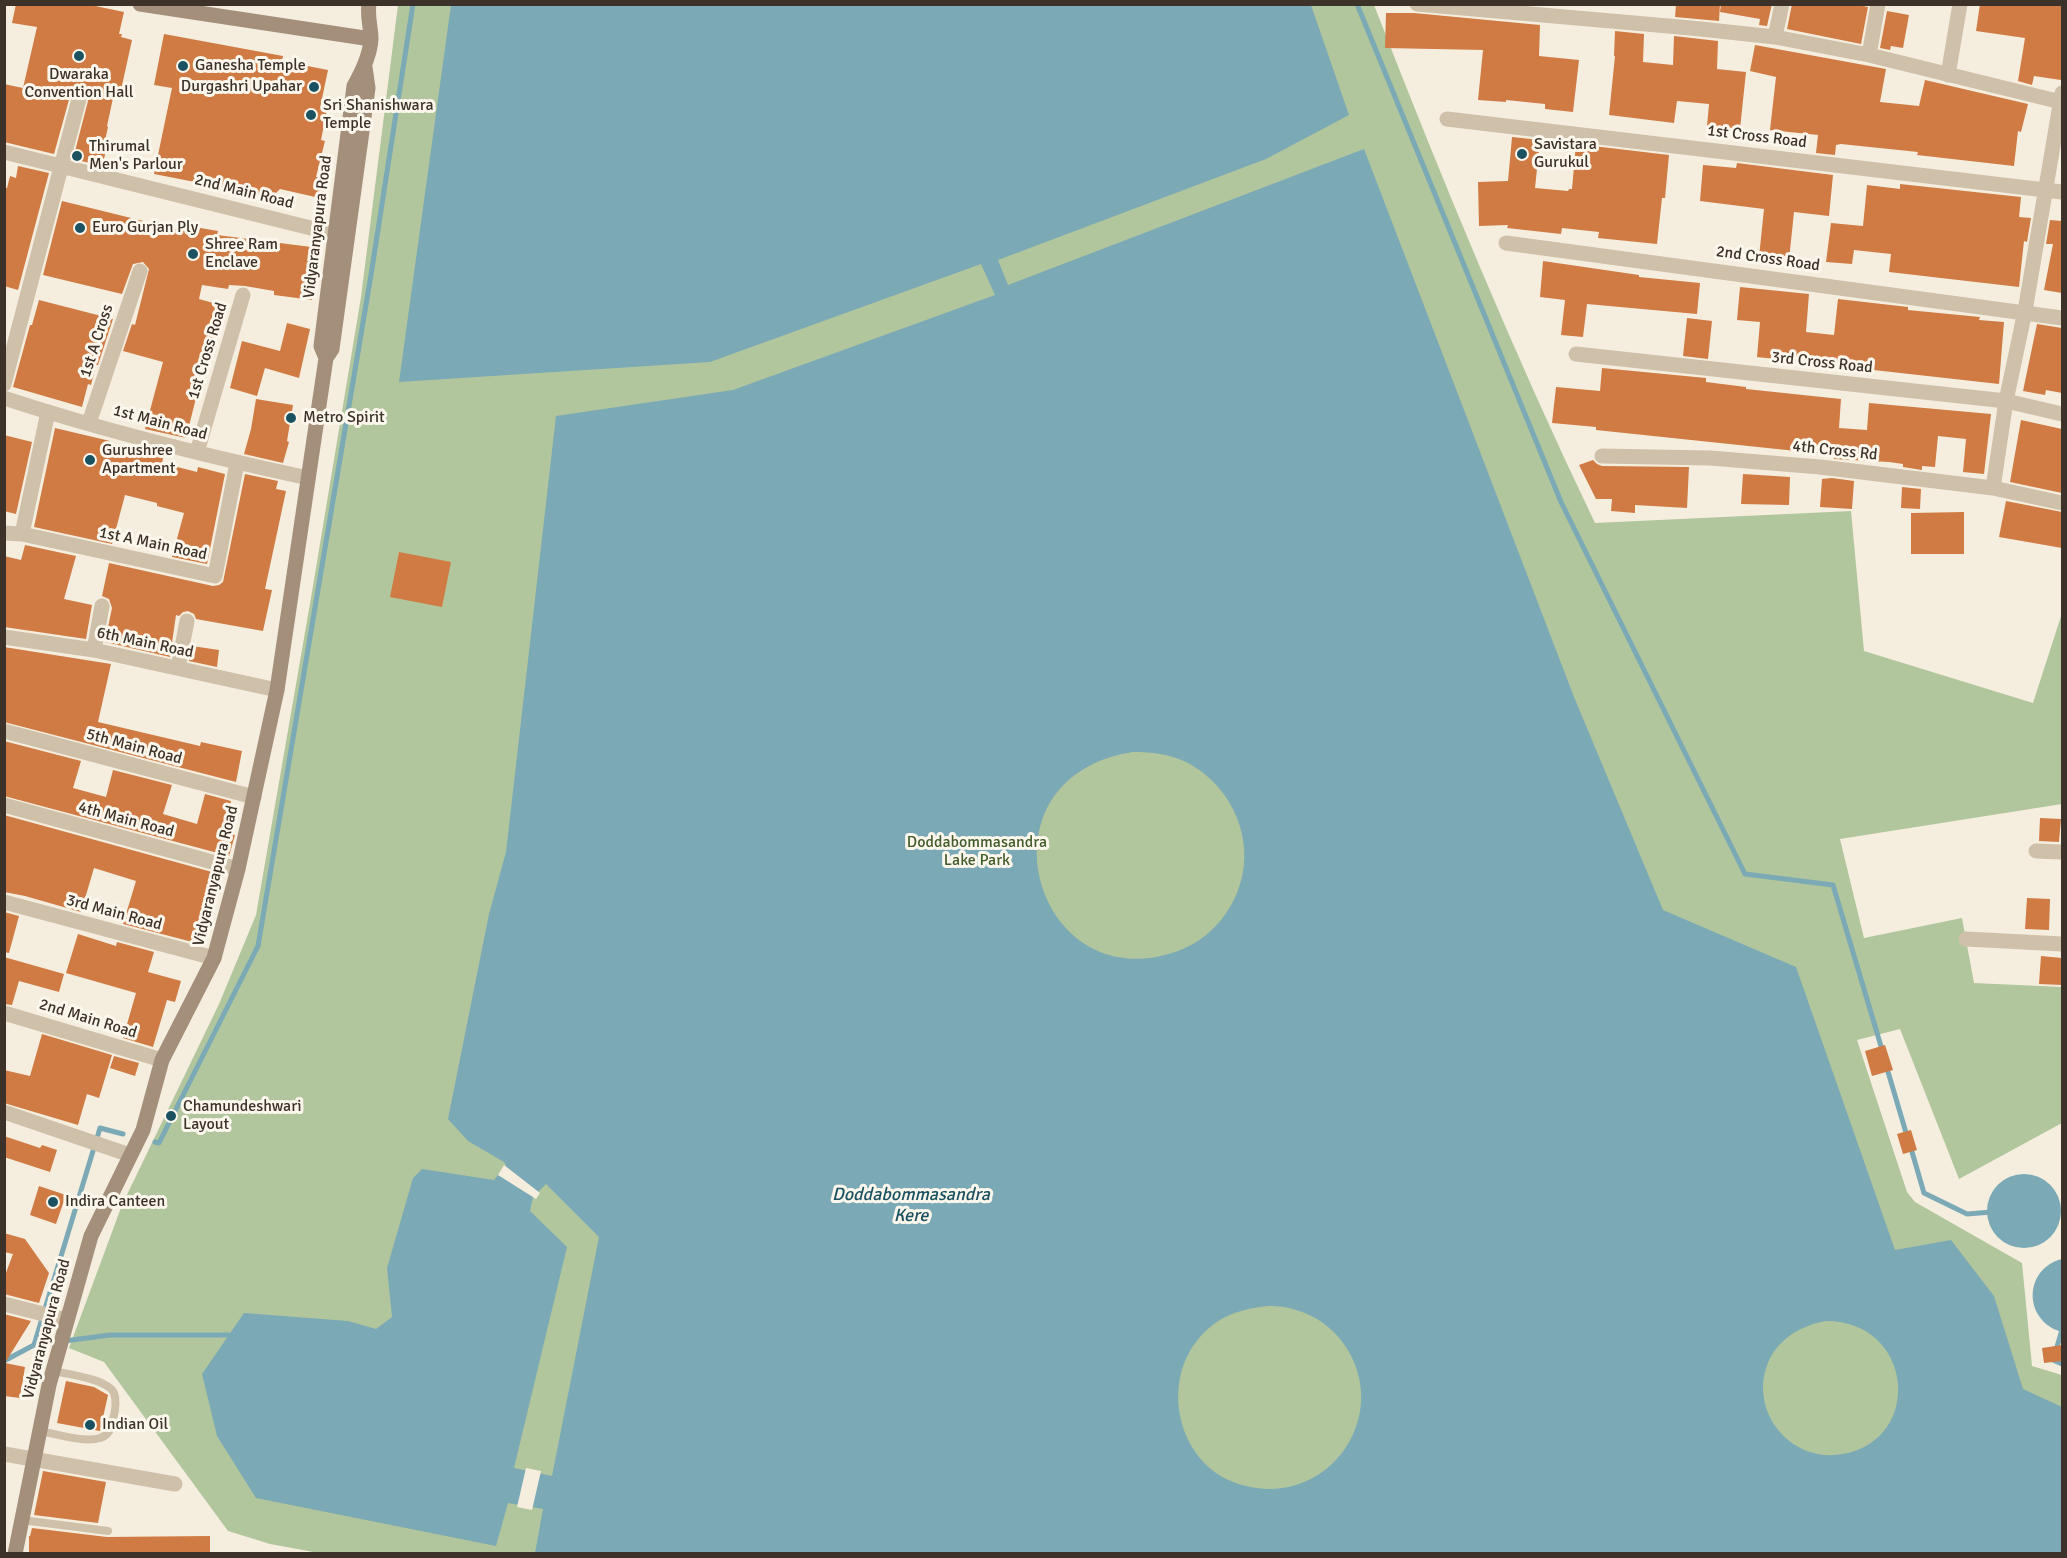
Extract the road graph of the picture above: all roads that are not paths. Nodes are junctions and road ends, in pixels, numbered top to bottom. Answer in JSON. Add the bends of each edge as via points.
{"nodes":[{"id":1,"x":140,"y":4,"type":"edge"},
{"id":2,"x":189,"y":4,"type":"edge"},
{"id":3,"x":379,"y":4,"type":"edge"},
{"id":4,"x":1417,"y":4,"type":"edge"},
{"id":5,"x":1611,"y":4,"type":"edge"},
{"id":6,"x":1782,"y":4,"type":"edge"},
{"id":7,"x":1878,"y":4,"type":"edge"},
{"id":8,"x":1960,"y":4,"type":"edge"},
{"id":9,"x":1522,"y":9,"type":"edge"},
{"id":10,"x":174,"y":10,"type":"junction"},
{"id":11,"x":368,"y":10,"type":"edge"},
{"id":12,"x":1609,"y":21,"type":"junction"},
{"id":13,"x":1776,"y":37,"type":"junction"},
{"id":14,"x":371,"y":39,"type":"junction"},
{"id":15,"x":1869,"y":55,"type":"junction"},
{"id":16,"x":365,"y":67,"type":"junction"},
{"id":17,"x":1948,"y":75,"type":"junction"},
{"id":18,"x":2062,"y":97,"type":"edge"},
{"id":19,"x":79,"y":99,"type":"dead end"},
{"id":20,"x":1447,"y":118,"type":"dead end"},
{"id":21,"x":4,"y":152,"type":"edge"},
{"id":22,"x":61,"y":166,"type":"junction"},
{"id":23,"x":2046,"y":189,"type":"junction"},
{"id":24,"x":2062,"y":192,"type":"edge"},
{"id":25,"x":335,"y":234,"type":"junction"},
{"id":26,"x":1506,"y":243,"type":"dead end"},
{"id":27,"x":140,"y":271,"type":"dead end"},
{"id":28,"x":243,"y":295,"type":"dead end"},
{"id":29,"x":2025,"y":311,"type":"junction"},
{"id":30,"x":2062,"y":318,"type":"edge"},
{"id":31,"x":1576,"y":354,"type":"dead end"},
{"id":32,"x":326,"y":358,"type":"junction"},
{"id":33,"x":4,"y":384,"type":"edge"},
{"id":34,"x":4,"y":398,"type":"edge"},
{"id":35,"x":2006,"y":401,"type":"junction"},
{"id":36,"x":48,"y":412,"type":"junction"},
{"id":37,"x":2062,"y":414,"type":"edge"},
{"id":38,"x":89,"y":423,"type":"junction"},
{"id":39,"x":197,"y":452,"type":"junction"},
{"id":40,"x":1602,"y":456,"type":"dead end"},
{"id":41,"x":237,"y":463,"type":"junction"},
{"id":42,"x":308,"y":478,"type":"junction"},
{"id":43,"x":1993,"y":488,"type":"junction"},
{"id":44,"x":2062,"y":502,"type":"edge"},
{"id":45,"x":4,"y":532,"type":"edge"},
{"id":46,"x":22,"y":534,"type":"junction"},
{"id":47,"x":102,"y":606,"type":"dead end"},
{"id":48,"x":187,"y":621,"type":"dead end"},
{"id":49,"x":4,"y":637,"type":"edge"},
{"id":50,"x":94,"y":650,"type":"junction"},
{"id":51,"x":178,"y":668,"type":"junction"},
{"id":52,"x":277,"y":690,"type":"junction"},
{"id":53,"x":4,"y":731,"type":"edge"},
{"id":54,"x":254,"y":797,"type":"junction"},
{"id":55,"x":4,"y":805,"type":"edge"},
{"id":56,"x":2036,"y":851,"type":"dead end"},
{"id":57,"x":2062,"y":852,"type":"edge"},
{"id":58,"x":238,"y":869,"type":"junction"},
{"id":59,"x":4,"y":902,"type":"edge"},
{"id":60,"x":1966,"y":939,"type":"dead end"},
{"id":61,"x":2062,"y":944,"type":"edge"},
{"id":62,"x":214,"y":958,"type":"junction"},
{"id":63,"x":4,"y":1013,"type":"edge"},
{"id":64,"x":162,"y":1060,"type":"junction"},
{"id":65,"x":4,"y":1112,"type":"edge"},
{"id":66,"x":130,"y":1155,"type":"junction"},
{"id":67,"x":4,"y":1304,"type":"edge"},
{"id":68,"x":67,"y":1320,"type":"junction"},
{"id":69,"x":53,"y":1371,"type":"junction"},
{"id":70,"x":40,"y":1431,"type":"junction"},
{"id":71,"x":4,"y":1454,"type":"edge"},
{"id":72,"x":34,"y":1458,"type":"junction"},
{"id":73,"x":175,"y":1484,"type":"dead end"},
{"id":74,"x":22,"y":1520,"type":"junction"},
{"id":75,"x":108,"y":1531,"type":"dead end"},
{"id":76,"x":15,"y":1554,"type":"edge"}],
"edges":[{"from":1,"to":10,"type":"main road"},
{"from":2,"to":10,"type":"main road"},
{"from":3,"to":11,"type":"main road","via":[[376,21]]},
{"from":4,"to":9,"type":"street"},
{"from":5,"to":12,"type":"street"},
{"from":6,"to":13,"type":"street"},
{"from":7,"to":15,"type":"street"},
{"from":8,"to":17,"type":"street"},
{"from":9,"to":12,"type":"street"},
{"from":10,"to":14,"type":"main road"},
{"from":11,"to":14,"type":"main road"},
{"from":12,"to":13,"type":"street"},
{"from":13,"to":15,"type":"street"},
{"from":14,"to":16,"type":"main road","name":"Vidyaranyapura Road"},
{"from":15,"to":17,"type":"street"},
{"from":16,"to":25,"type":"main road","name":"Vidyaranyapura Road","via":[[354,86]]},
{"from":16,"to":32,"type":"main road","name":"Vidyaranyapura Road","via":[[368,88],[332,349]]},
{"from":17,"to":18,"type":"street"},
{"from":18,"to":23,"type":"street"},
{"from":19,"to":22,"type":"street"},
{"from":20,"to":23,"type":"street","name":"1st Cross Road"},
{"from":21,"to":22,"type":"street","name":"2nd Main Road"},
{"from":22,"to":25,"type":"street","name":"2nd Main Road"},
{"from":22,"to":33,"type":"street"},
{"from":23,"to":24,"type":"street","name":"1st Cross Road"},
{"from":23,"to":29,"type":"street"},
{"from":25,"to":32,"type":"main road","name":"Vidyaranyapura Road","via":[[321,346]]},
{"from":26,"to":29,"type":"street","name":"2nd Cross Road"},
{"from":27,"to":38,"type":"street","name":"1st A Cross"},
{"from":28,"to":39,"type":"street","name":"1st Cross Road"},
{"from":29,"to":30,"type":"street","name":"2nd Cross Road"},
{"from":29,"to":35,"type":"street"},
{"from":31,"to":35,"type":"street","name":"3rd Cross Road"},
{"from":32,"to":42,"type":"main road","name":"Vidyaranyapura Road"},
{"from":34,"to":36,"type":"street","name":"1st Main Road"},
{"from":35,"to":37,"type":"street","name":"3rd Cross Road"},
{"from":35,"to":43,"type":"street"},
{"from":36,"to":38,"type":"street","name":"1st Main Road"},
{"from":36,"to":46,"type":"street"},
{"from":38,"to":39,"type":"street","name":"1st Main Road"},
{"from":39,"to":41,"type":"street","name":"1st Main Road"},
{"from":40,"to":43,"type":"street","name":"4th Cross Rd","via":[[1710,458],[1820,467]]},
{"from":41,"to":42,"type":"street","name":"1st Main Road"},
{"from":41,"to":46,"type":"street","name":"1st A Main Road","via":[[215,576]]},
{"from":42,"to":52,"type":"main road","name":"Vidyaranyapura Road"},
{"from":43,"to":44,"type":"street","name":"4th Cross Rd"},
{"from":45,"to":46,"type":"street","name":"1st A Main Road"},
{"from":47,"to":50,"type":"street"},
{"from":48,"to":51,"type":"street"},
{"from":49,"to":50,"type":"street","name":"6th Main Road"},
{"from":50,"to":51,"type":"street","name":"6th Main Road"},
{"from":51,"to":52,"type":"street","name":"6th Main Road"},
{"from":52,"to":54,"type":"main road","name":"Vidyaranyapura Road"},
{"from":53,"to":54,"type":"street","name":"5th Main Road"},
{"from":54,"to":58,"type":"main road","name":"Vidyaranyapura Road"},
{"from":55,"to":58,"type":"street","name":"4th Main Road"},
{"from":56,"to":57,"type":"street"},
{"from":58,"to":62,"type":"main road","name":"Vidyaranyapura Road"},
{"from":59,"to":62,"type":"street","name":"3rd Main Road"},
{"from":60,"to":61,"type":"street"},
{"from":62,"to":64,"type":"main road","name":"Vidyaranyapura Road"},
{"from":63,"to":64,"type":"street","name":"2nd Main Road"},
{"from":64,"to":66,"type":"main road","name":"Vidyaranyapura Road","via":[[143,1130]]},
{"from":65,"to":66,"type":"street"},
{"from":66,"to":68,"type":"main road","name":"Vidyaranyapura Road","via":[[91,1236]]},
{"from":67,"to":68,"type":"street"},
{"from":68,"to":69,"type":"main road","name":"Vidyaranyapura Road"},
{"from":69,"to":70,"type":"main road","name":"Vidyaranyapura Road"},
{"from":69,"to":70,"type":"lane","via":[[109,1387],[115,1396],[112,1426],[108,1434],[88,1440]]},
{"from":70,"to":72,"type":"main road","name":"Vidyaranyapura Road"},
{"from":71,"to":72,"type":"street"},
{"from":72,"to":73,"type":"street"},
{"from":72,"to":74,"type":"main road","name":"Vidyaranyapura Road"},
{"from":74,"to":75,"type":"lane"},
{"from":74,"to":76,"type":"main road","name":"Vidyaranyapura Road"}]}
